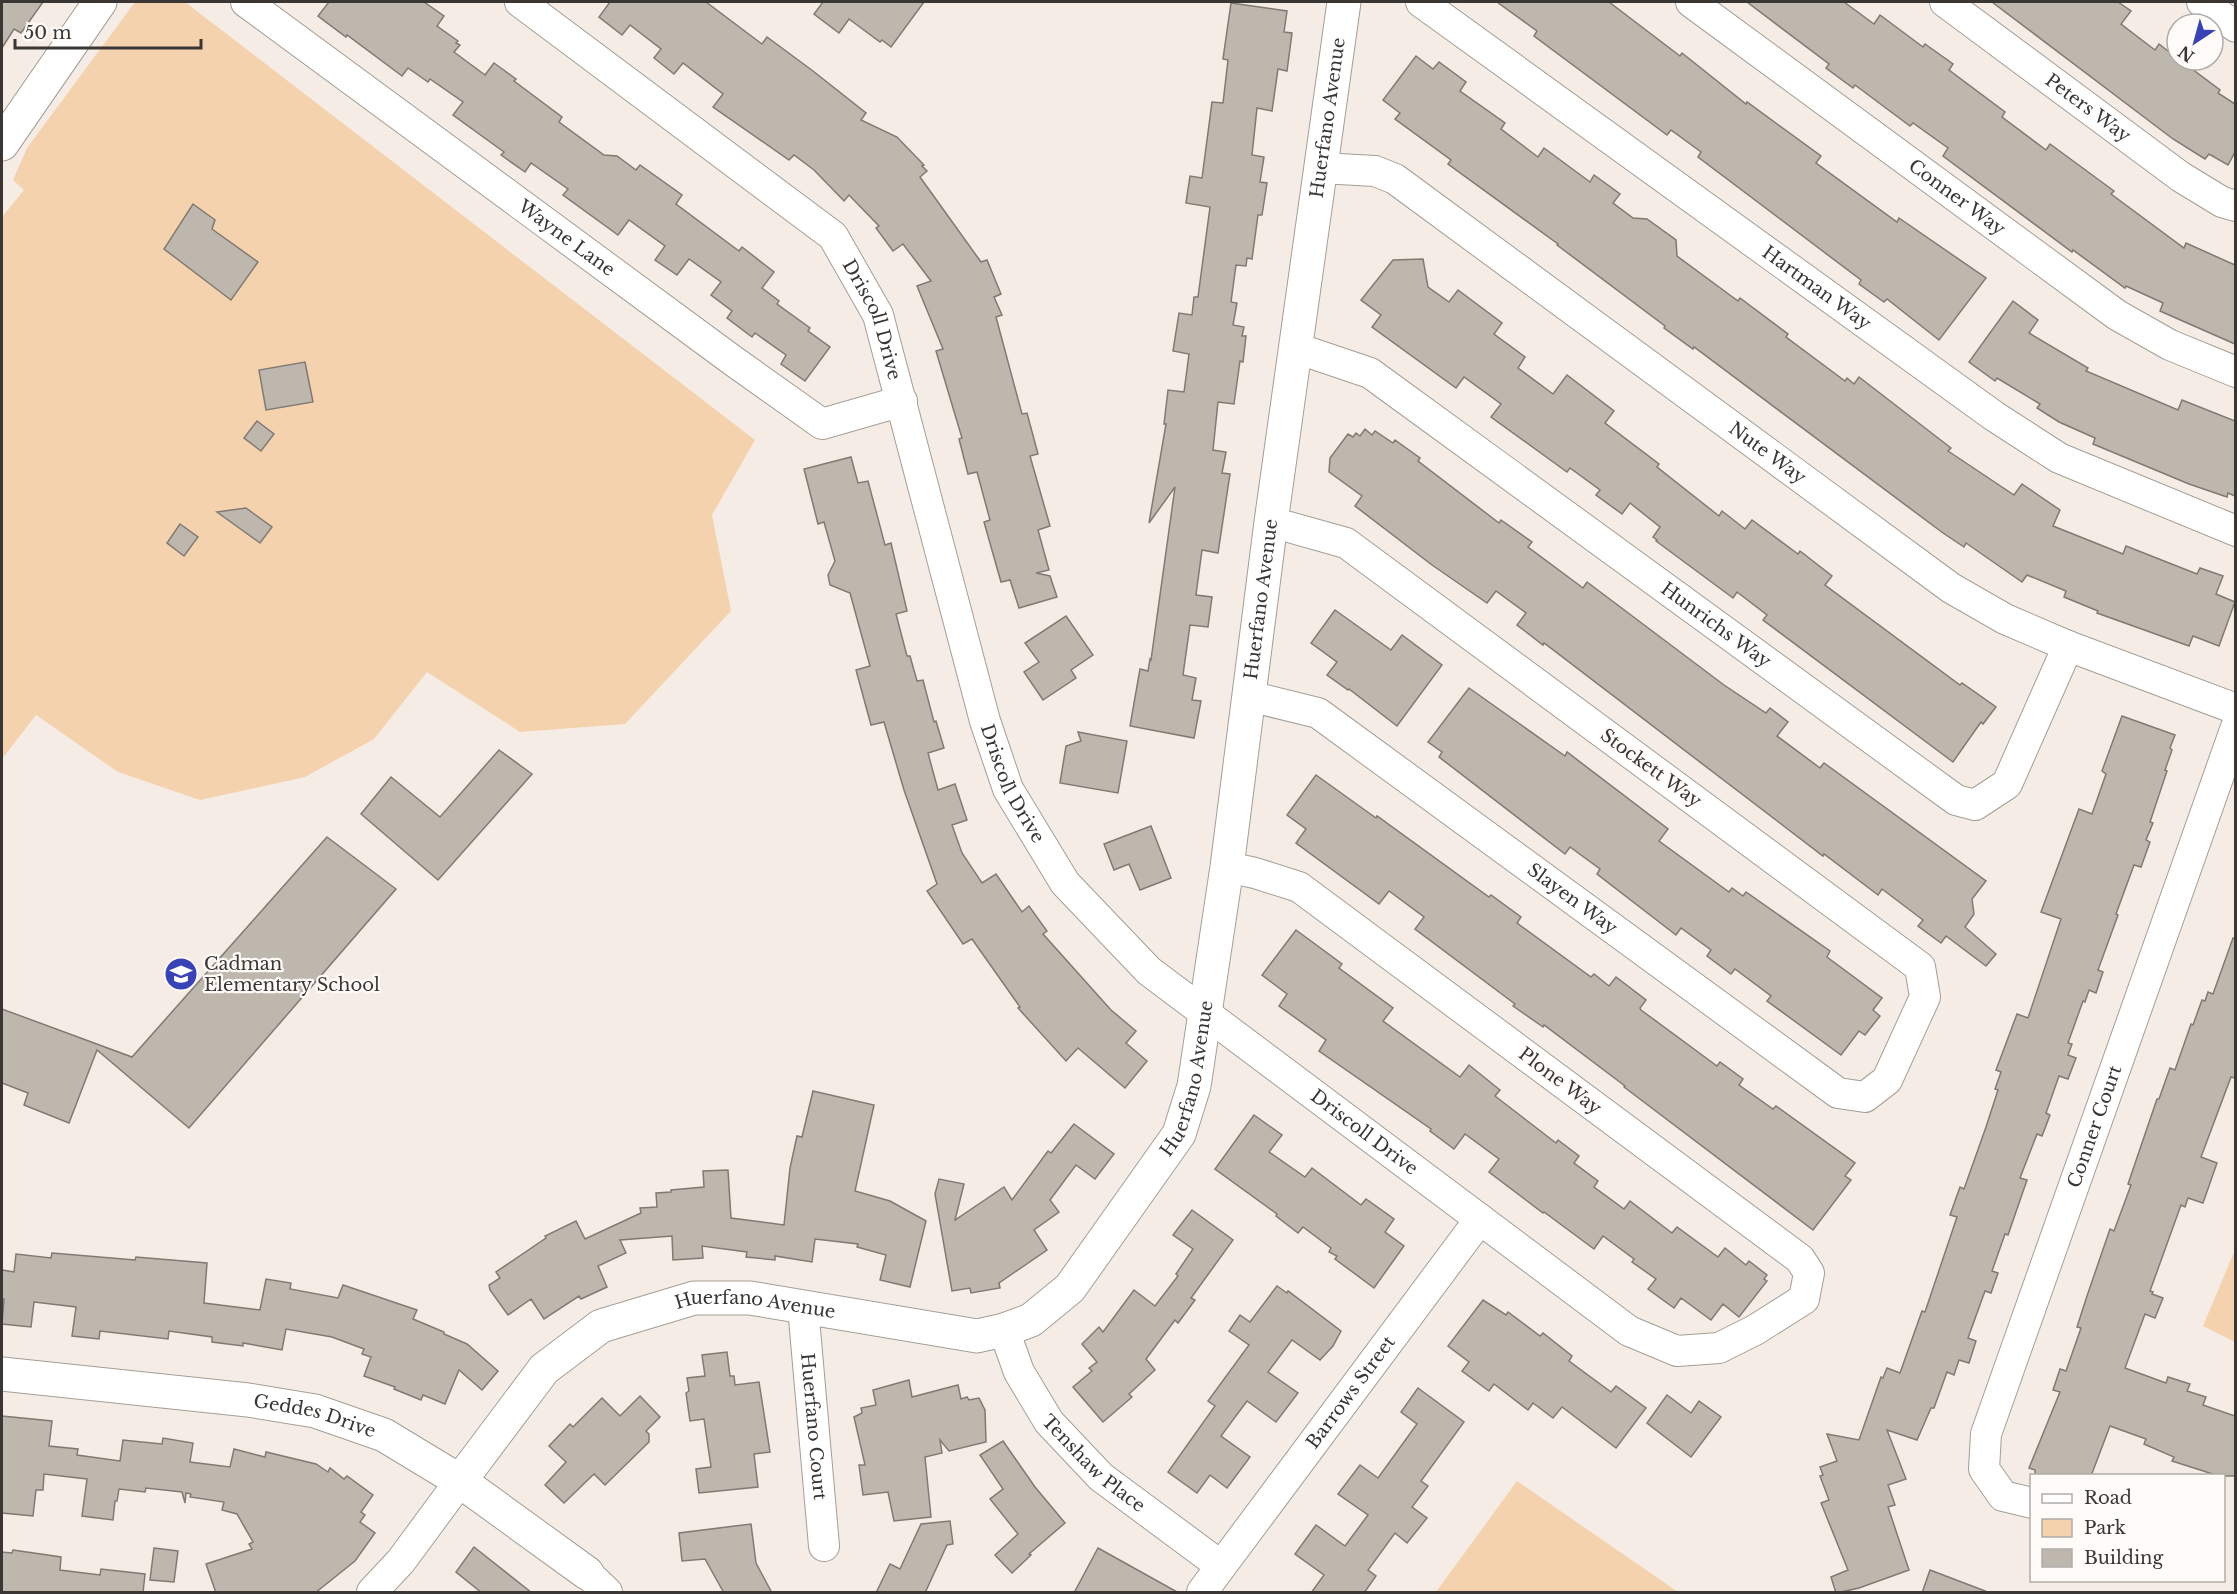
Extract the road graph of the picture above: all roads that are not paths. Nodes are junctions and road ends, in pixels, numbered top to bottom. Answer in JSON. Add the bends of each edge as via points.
{"nodes":[{"id":1,"x":100,"y":2,"type":"edge"},
{"id":2,"x":246,"y":2,"type":"edge"},
{"id":3,"x":520,"y":2,"type":"edge"},
{"id":4,"x":1344,"y":2,"type":"edge"},
{"id":5,"x":1420,"y":2,"type":"edge"},
{"id":6,"x":1691,"y":2,"type":"edge"},
{"id":7,"x":1945,"y":2,"type":"edge"},
{"id":8,"x":2202,"y":2,"type":"edge"},
{"id":9,"x":2235,"y":27,"type":"edge"},
{"id":10,"x":2,"y":144,"type":"edge"},
{"id":11,"x":1321,"y":168,"type":"junction"},
{"id":12,"x":2235,"y":206,"type":"edge"},
{"id":13,"x":1296,"y":348,"type":"junction"},
{"id":14,"x":2235,"y":372,"type":"edge"},
{"id":15,"x":902,"y":401,"type":"junction"},
{"id":16,"x":1271,"y":522,"type":"junction"},
{"id":17,"x":2235,"y":531,"type":"edge"},
{"id":18,"x":2068,"y":646,"type":"junction"},
{"id":19,"x":1249,"y":696,"type":"junction"},
{"id":20,"x":2235,"y":709,"type":"edge"},
{"id":21,"x":2235,"y":727,"type":"edge"},
{"id":22,"x":1227,"y":867,"type":"junction"},
{"id":23,"x":1204,"y":1013,"type":"junction"},
{"id":24,"x":1887,"y":1080,"type":"joint"},
{"id":25,"x":1480,"y":1219,"type":"junction"},
{"id":26,"x":803,"y":1307,"type":"junction"},
{"id":27,"x":1004,"y":1330,"type":"junction"},
{"id":28,"x":1755,"y":1330,"type":"joint"},
{"id":29,"x":2,"y":1374,"type":"edge"},
{"id":30,"x":460,"y":1481,"type":"junction"},
{"id":31,"x":2030,"y":1503,"type":"edge"},
{"id":32,"x":824,"y":1546,"type":"dead end"},
{"id":33,"x":1221,"y":1566,"type":"junction"},
{"id":34,"x":597,"y":1583,"type":"edge"},
{"id":35,"x":372,"y":1593,"type":"edge"},
{"id":36,"x":1202,"y":1593,"type":"edge"}],
"edges":[{"from":1,"to":10,"type":"street"},
{"from":2,"to":15,"type":"street","name":"Wayne Lane","via":[[822,424]]},
{"from":3,"to":15,"type":"street","name":"Driscoll Drive","via":[[833,236],[878,315]]},
{"from":4,"to":11,"type":"street","name":"Huerfano Avenue"},
{"from":5,"to":17,"type":"street","name":"Hartman Way","via":[[1994,416],[2059,458]]},
{"from":6,"to":14,"type":"street","name":"Conner Way","via":[[2117,315],[2170,345]]},
{"from":7,"to":12,"type":"street","name":"Peters Way","via":[[2181,177]]},
{"from":8,"to":9,"type":"street"},
{"from":11,"to":13,"type":"street","name":"Huerfano Avenue"},
{"from":11,"to":18,"type":"street","name":"Nute Way","via":[[1375,171],[1395,179],[1951,588],[2005,619]]},
{"from":13,"to":16,"type":"street","name":"Huerfano Avenue"},
{"from":13,"to":18,"type":"street","name":"Hunrichs Way","via":[[1370,373],[1956,800],[1975,805],[2007,784]]},
{"from":15,"to":23,"type":"street","name":"Driscoll Drive","via":[[985,721],[1008,789],[1065,883],[1149,971]]},
{"from":16,"to":19,"type":"street","name":"Huerfano Avenue"},
{"from":16,"to":24,"type":"street","name":"Stockett Way","via":[[1346,543],[1920,967],[1925,996]]},
{"from":18,"to":20,"type":"street","name":"Nute Way"},
{"from":19,"to":22,"type":"street","name":"Huerfano Avenue"},
{"from":19,"to":24,"type":"street","name":"Slayen Way","via":[[1318,713],[1838,1093],[1865,1097]]},
{"from":21,"to":31,"type":"street","name":"Conner Court","via":[[1986,1434],[1984,1468],[2003,1496]]},
{"from":22,"to":23,"type":"street","name":"Huerfano Avenue"},
{"from":22,"to":28,"type":"street","name":"Plone Way","via":[[1299,887],[1800,1259],[1809,1273],[1804,1299]]},
{"from":23,"to":25,"type":"street","name":"Driscoll Drive"},
{"from":23,"to":27,"type":"street","name":"Huerfano Avenue","via":[[1194,1086],[1179,1134],[1070,1288],[1031,1320]]},
{"from":25,"to":28,"type":"street","name":"Driscoll Drive","via":[[1629,1331],[1677,1351],[1719,1348]]},
{"from":25,"to":33,"type":"street","name":"Barrows Street"},
{"from":26,"to":27,"type":"street","name":"Huerfano Avenue","via":[[977,1336]]},
{"from":26,"to":30,"type":"street","name":"Huerfano Avenue","via":[[750,1298],[694,1298],[601,1326],[544,1369]]},
{"from":26,"to":32,"type":"street","name":"Huerfano Court"},
{"from":27,"to":33,"type":"street","name":"Tenshaw Place","via":[[1019,1372],[1049,1422],[1101,1477]]},
{"from":29,"to":30,"type":"street","name":"Geddes Drive","via":[[248,1400],[315,1411],[384,1435]]},
{"from":30,"to":34,"type":"street","name":"Geddes Drive"},
{"from":30,"to":35,"type":"street","name":"Huerfano Avenue","via":[[401,1561]]},
{"from":33,"to":36,"type":"street","name":"Barrows Street"}]}
